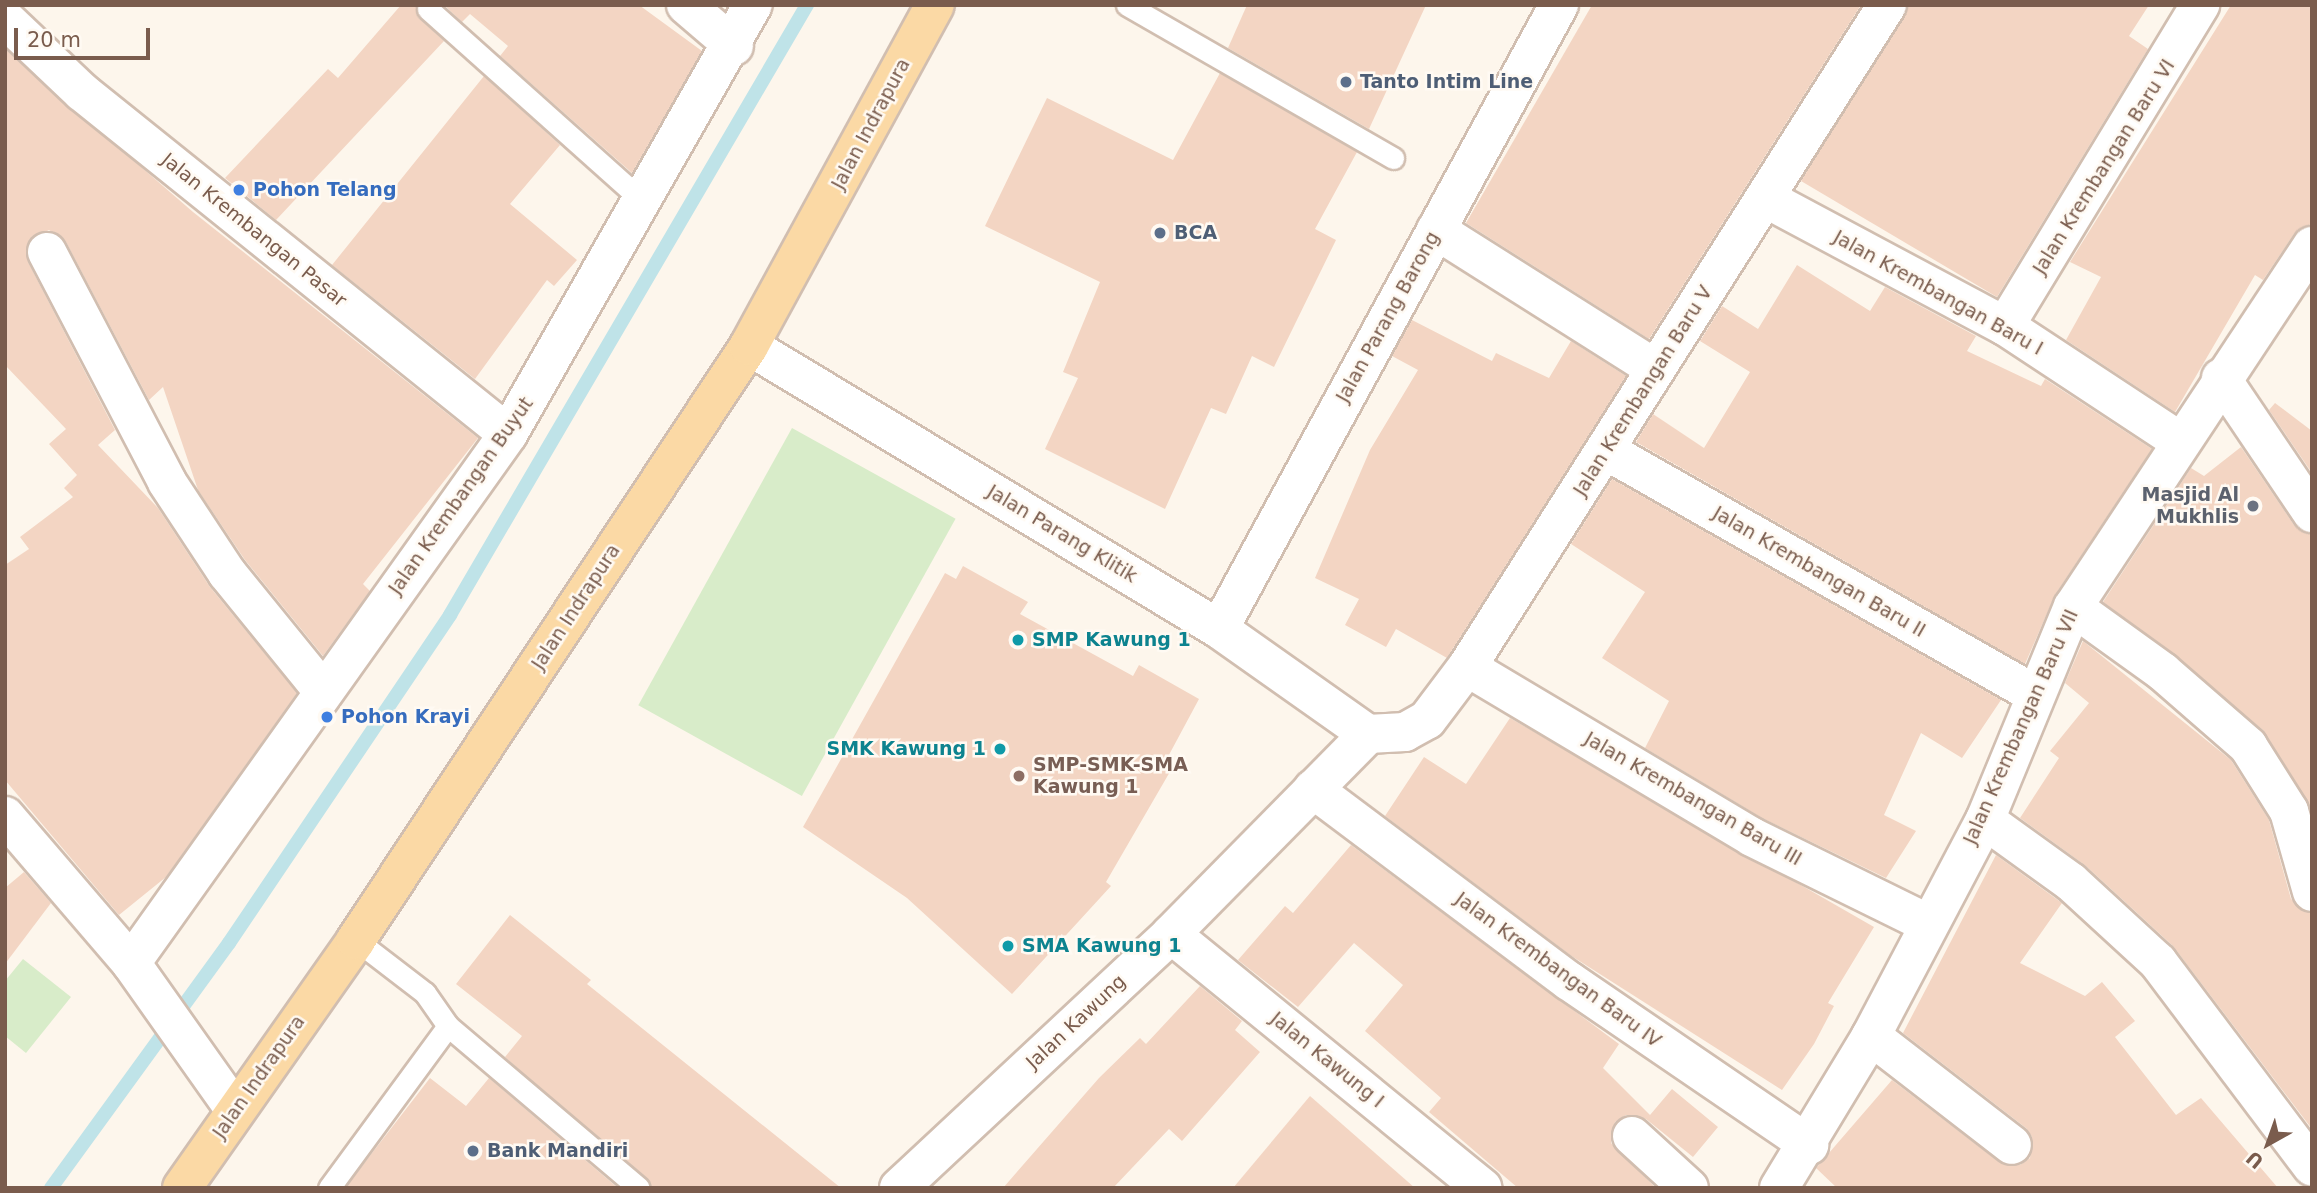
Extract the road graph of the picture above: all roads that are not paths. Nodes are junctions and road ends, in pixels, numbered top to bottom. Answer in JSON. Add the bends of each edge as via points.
{"nodes":[{"id":1,"x":686,"y":5,"type":"edge"},
{"id":2,"x":753,"y":5,"type":"edge"},
{"id":3,"x":935,"y":5,"type":"edge"},
{"id":4,"x":1127,"y":5,"type":"edge"},
{"id":5,"x":1559,"y":5,"type":"edge"},
{"id":6,"x":1887,"y":5,"type":"edge"},
{"id":7,"x":2200,"y":5,"type":"edge"},
{"id":8,"x":428,"y":9,"type":"dead end"},
{"id":9,"x":5,"y":19,"type":"edge"},
{"id":10,"x":734,"y":46,"type":"junction"},
{"id":11,"x":1393,"y":158,"type":"dead end"},
{"id":12,"x":1765,"y":198,"type":"junction"},
{"id":13,"x":644,"y":202,"type":"junction"},
{"id":14,"x":1436,"y":230,"type":"junction"},
{"id":15,"x":2312,"y":246,"type":"edge"},
{"id":16,"x":47,"y":251,"type":"dead end"},
{"id":17,"x":2006,"y":326,"type":"junction"},
{"id":18,"x":749,"y":346,"type":"junction"},
{"id":19,"x":1656,"y":369,"type":"junction"},
{"id":20,"x":2221,"y":378,"type":"junction"},
{"id":21,"x":508,"y":434,"type":"junction"},
{"id":22,"x":2178,"y":440,"type":"junction"},
{"id":23,"x":1605,"y":450,"type":"junction"},
{"id":24,"x":2312,"y":513,"type":"edge"},
{"id":25,"x":2073,"y":607,"type":"junction"},
{"id":26,"x":1219,"y":629,"type":"junction"},
{"id":27,"x":1466,"y":667,"type":"junction"},
{"id":28,"x":323,"y":691,"type":"junction"},
{"id":29,"x":2034,"y":694,"type":"junction"},
{"id":30,"x":1368,"y":734,"type":"junction"},
{"id":31,"x":1313,"y":789,"type":"junction"},
{"id":32,"x":5,"y":816,"type":"edge"},
{"id":33,"x":1985,"y":820,"type":"junction"},
{"id":34,"x":2312,"y":892,"type":"edge"},
{"id":35,"x":1926,"y":922,"type":"junction"},
{"id":36,"x":1171,"y":934,"type":"junction"},
{"id":37,"x":356,"y":940,"type":"junction"},
{"id":38,"x":131,"y":963,"type":"junction"},
{"id":39,"x":448,"y":1026,"type":"junction"},
{"id":40,"x":1871,"y":1036,"type":"junction"},
{"id":41,"x":235,"y":1110,"type":"junction"},
{"id":42,"x":1632,"y":1136,"type":"dead end"},
{"id":43,"x":2012,"y":1145,"type":"dead end"},
{"id":44,"x":2312,"y":1166,"type":"edge"},
{"id":45,"x":1801,"y":1172,"type":"edge"},
{"id":46,"x":916,"y":1182,"type":"edge"},
{"id":47,"x":182,"y":1188,"type":"edge"},
{"id":48,"x":329,"y":1188,"type":"edge"},
{"id":49,"x":639,"y":1188,"type":"edge"},
{"id":50,"x":1482,"y":1188,"type":"edge"},
{"id":51,"x":1689,"y":1188,"type":"edge"}],
"edges":[{"from":1,"to":10,"type":"street"},
{"from":2,"to":10,"type":"street","name":"Jalan Krembangan Buyut"},
{"from":3,"to":18,"type":"main road","name":"Jalan Indrapura"},
{"from":4,"to":11,"type":"lane"},
{"from":5,"to":14,"type":"street","name":"Jalan Parang Barong"},
{"from":6,"to":12,"type":"street","name":"Jalan Krembangan Baru V"},
{"from":7,"to":17,"type":"street","name":"Jalan Krembangan Baru VI"},
{"from":8,"to":13,"type":"lane"},
{"from":9,"to":21,"type":"street","name":"Jalan Krembangan Pasar","via":[[82,92]]},
{"from":10,"to":13,"type":"street","name":"Jalan Krembangan Buyut"},
{"from":12,"to":17,"type":"street","name":"Jalan Krembangan Baru I"},
{"from":12,"to":19,"type":"street","name":"Jalan Krembangan Baru V"},
{"from":13,"to":21,"type":"street","name":"Jalan Krembangan Buyut"},
{"from":14,"to":19,"type":"street"},
{"from":14,"to":26,"type":"street","name":"Jalan Parang Barong"},
{"from":15,"to":20,"type":"street","name":"Jalan Krembangan Baru VII"},
{"from":16,"to":28,"type":"street","via":[[167,482],[227,573]]},
{"from":17,"to":22,"type":"street","name":"Jalan Krembangan Baru I"},
{"from":18,"to":26,"type":"street","name":"Jalan Parang Klitik"},
{"from":18,"to":37,"type":"main road","name":"Jalan Indrapura"},
{"from":19,"to":23,"type":"street","name":"Jalan Krembangan Baru V"},
{"from":20,"to":22,"type":"street","name":"Jalan Krembangan Baru VII"},
{"from":20,"to":24,"type":"street"},
{"from":21,"to":28,"type":"street","name":"Jalan Krembangan Buyut"},
{"from":22,"to":25,"type":"street","name":"Jalan Krembangan Baru VII"},
{"from":23,"to":27,"type":"street","name":"Jalan Krembangan Baru V"},
{"from":23,"to":29,"type":"street","name":"Jalan Krembangan Baru II"},
{"from":25,"to":29,"type":"street","name":"Jalan Krembangan Baru VII"},
{"from":25,"to":34,"type":"street","via":[[2163,672],[2248,746],[2288,811]]},
{"from":26,"to":30,"type":"street","name":"Jalan Parang Klitik"},
{"from":27,"to":30,"type":"street","name":"Jalan Krembangan Baru V","via":[[1427,720],[1405,732]]},
{"from":27,"to":35,"type":"street","name":"Jalan Krembangan Baru III","via":[[1752,838]]},
{"from":28,"to":38,"type":"street","name":"Jalan Krembangan Buyut"},
{"from":29,"to":33,"type":"street","name":"Jalan Krembangan Baru VII"},
{"from":30,"to":31,"type":"street","name":"Jalan Kawung"},
{"from":31,"to":36,"type":"street","name":"Jalan Kawung"},
{"from":31,"to":45,"type":"street","name":"Jalan Krembangan Baru IV","via":[[1569,981]]},
{"from":32,"to":38,"type":"street"},
{"from":33,"to":35,"type":"street","name":"Jalan Krembangan Baru VII"},
{"from":33,"to":44,"type":"street","via":[[2071,882],[2158,962]]},
{"from":35,"to":40,"type":"street","name":"Jalan Krembangan Baru VII"},
{"from":36,"to":46,"type":"street","name":"Jalan Kawung"},
{"from":36,"to":50,"type":"street","name":"Jalan Kawung I"},
{"from":37,"to":39,"type":"lane","via":[[425,993]]},
{"from":37,"to":41,"type":"main road","name":"Jalan Indrapura"},
{"from":38,"to":41,"type":"street"},
{"from":39,"to":48,"type":"lane"},
{"from":39,"to":49,"type":"lane"},
{"from":40,"to":43,"type":"street"},
{"from":40,"to":45,"type":"street","name":"Jalan Krembangan Baru VII"},
{"from":41,"to":47,"type":"main road","name":"Jalan Indrapura"},
{"from":42,"to":51,"type":"street"}]}
